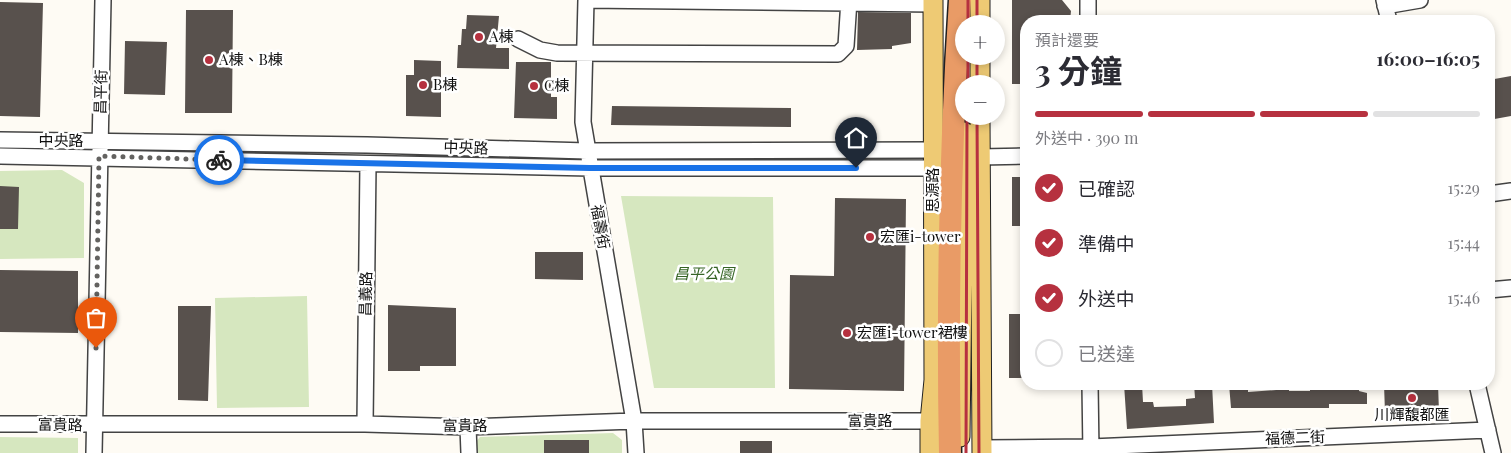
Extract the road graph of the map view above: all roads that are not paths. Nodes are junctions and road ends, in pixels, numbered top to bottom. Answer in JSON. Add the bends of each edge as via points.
{"nodes":[{"id":1,"x":103,"y":0,"type":"edge"},
{"id":2,"x":586,"y":0,"type":"edge"},
{"id":3,"x":960,"y":0,"type":"edge"},
{"id":4,"x":965,"y":0,"type":"edge"},
{"id":5,"x":980,"y":0,"type":"edge"},
{"id":6,"x":1088,"y":0,"type":"edge"},
{"id":7,"x":1420,"y":0,"type":"edge"},
{"id":8,"x":849,"y":2,"type":"edge"},
{"id":9,"x":933,"y":2,"type":"edge"},
{"id":10,"x":1386,"y":9,"type":"edge"},
{"id":11,"x":965,"y":15,"type":"edge"},
{"id":12,"x":980,"y":15,"type":"edge"},
{"id":13,"x":1088,"y":15,"type":"edge"},
{"id":14,"x":518,"y":39,"type":"dead end"},
{"id":15,"x":585,"y":52,"type":"junction"},
{"id":16,"x":964,"y":125,"type":"edge"},
{"id":17,"x":980,"y":125,"type":"edge"},
{"id":18,"x":0,"y":140,"type":"edge"},
{"id":19,"x":100,"y":141,"type":"junction"},
{"id":20,"x":587,"y":151,"type":"junction"},
{"id":21,"x":0,"y":156,"type":"edge"},
{"id":22,"x":99,"y":156,"type":"junction"},
{"id":23,"x":980,"y":156,"type":"junction"},
{"id":24,"x":1020,"y":156,"type":"edge"},
{"id":25,"x":932,"y":159,"type":"junction"},
{"id":26,"x":368,"y":164,"type":"junction"},
{"id":27,"x":590,"y":168,"type":"junction"},
{"id":28,"x":1511,"y":191,"type":"edge"},
{"id":29,"x":1495,"y":193,"type":"edge"},
{"id":30,"x":1511,"y":288,"type":"edge"},
{"id":31,"x":1495,"y":289,"type":"edge"},
{"id":32,"x":934,"y":380,"type":"junction"},
{"id":33,"x":1090,"y":390,"type":"edge"},
{"id":34,"x":1478,"y":390,"type":"edge"},
{"id":35,"x":930,"y":420,"type":"junction"},
{"id":36,"x":634,"y":421,"type":"junction"},
{"id":37,"x":0,"y":424,"type":"edge"},
{"id":38,"x":365,"y":424,"type":"junction"},
{"id":39,"x":94,"y":425,"type":"junction"},
{"id":40,"x":468,"y":427,"type":"junction"},
{"id":41,"x":1488,"y":430,"type":"junction"},
{"id":42,"x":982,"y":450,"type":"edge"},
{"id":43,"x":1091,"y":450,"type":"edge"},
{"id":44,"x":94,"y":453,"type":"edge"},
{"id":45,"x":469,"y":453,"type":"edge"},
{"id":46,"x":636,"y":453,"type":"edge"},
{"id":47,"x":930,"y":453,"type":"edge"},
{"id":48,"x":940,"y":453,"type":"edge"},
{"id":49,"x":950,"y":453,"type":"edge"},
{"id":50,"x":960,"y":453,"type":"edge"},
{"id":51,"x":1493,"y":453,"type":"edge"}],
"edges":[{"from":1,"to":19,"type":"street","name":"昌平街"},
{"from":2,"to":8,"type":"street"},
{"from":2,"to":15,"type":"street","name":"福壽街"},
{"from":3,"to":49,"type":"highway","via":[[948,275]]},
{"from":4,"to":11,"type":"main road"},
{"from":5,"to":12,"type":"main road"},
{"from":6,"to":13,"type":"street"},
{"from":7,"to":10,"type":"street"},
{"from":8,"to":9,"type":"street"},
{"from":8,"to":15,"type":"street","via":[[846,46],[838,54]]},
{"from":9,"to":25,"type":"main road","name":"思源路"},
{"from":14,"to":15,"type":"street","via":[[540,50]]},
{"from":15,"to":20,"type":"street","name":"福壽街","via":[[583,122]]},
{"from":16,"to":50,"type":"main road","name":"思源路"},
{"from":17,"to":23,"type":"main road"},
{"from":18,"to":19,"type":"street","name":"中央路"},
{"from":19,"to":20,"type":"street","name":"中央路"},
{"from":19,"to":22,"type":"street","name":"昌平街"},
{"from":20,"to":25,"type":"street","name":"中央路"},
{"from":20,"to":27,"type":"street","name":"福壽街"},
{"from":21,"to":22,"type":"street","name":"中央路"},
{"from":22,"to":26,"type":"street","name":"中央路"},
{"from":22,"to":39,"type":"street","name":"昌平街"},
{"from":23,"to":24,"type":"street"},
{"from":23,"to":42,"type":"main road"},
{"from":25,"to":27,"type":"street","name":"中央路"},
{"from":25,"to":32,"type":"main road","name":"思源路"},
{"from":26,"to":27,"type":"street","name":"中央路"},
{"from":26,"to":38,"type":"street","name":"昌義路"},
{"from":27,"to":36,"type":"street","name":"福壽街"},
{"from":28,"to":29,"type":"street"},
{"from":30,"to":31,"type":"street"},
{"from":32,"to":35,"type":"main road","name":"思源路"},
{"from":32,"to":48,"type":"main road","name":"思源路"},
{"from":33,"to":43,"type":"street"},
{"from":34,"to":41,"type":"street"},
{"from":35,"to":36,"type":"street","name":"富貴路"},
{"from":35,"to":47,"type":"main road","name":"思源路"},
{"from":36,"to":40,"type":"street","name":"富貴路"},
{"from":36,"to":46,"type":"street","name":"福壽街"},
{"from":37,"to":39,"type":"street","name":"富貴路"},
{"from":38,"to":39,"type":"street","name":"富貴路"},
{"from":38,"to":40,"type":"street","name":"富貴路"},
{"from":39,"to":44,"type":"street","name":"昌平街"},
{"from":40,"to":45,"type":"street"},
{"from":41,"to":43,"type":"street","name":"福德二街"},
{"from":41,"to":51,"type":"street"},
{"from":42,"to":43,"type":"street","name":"福德二街"}]}
